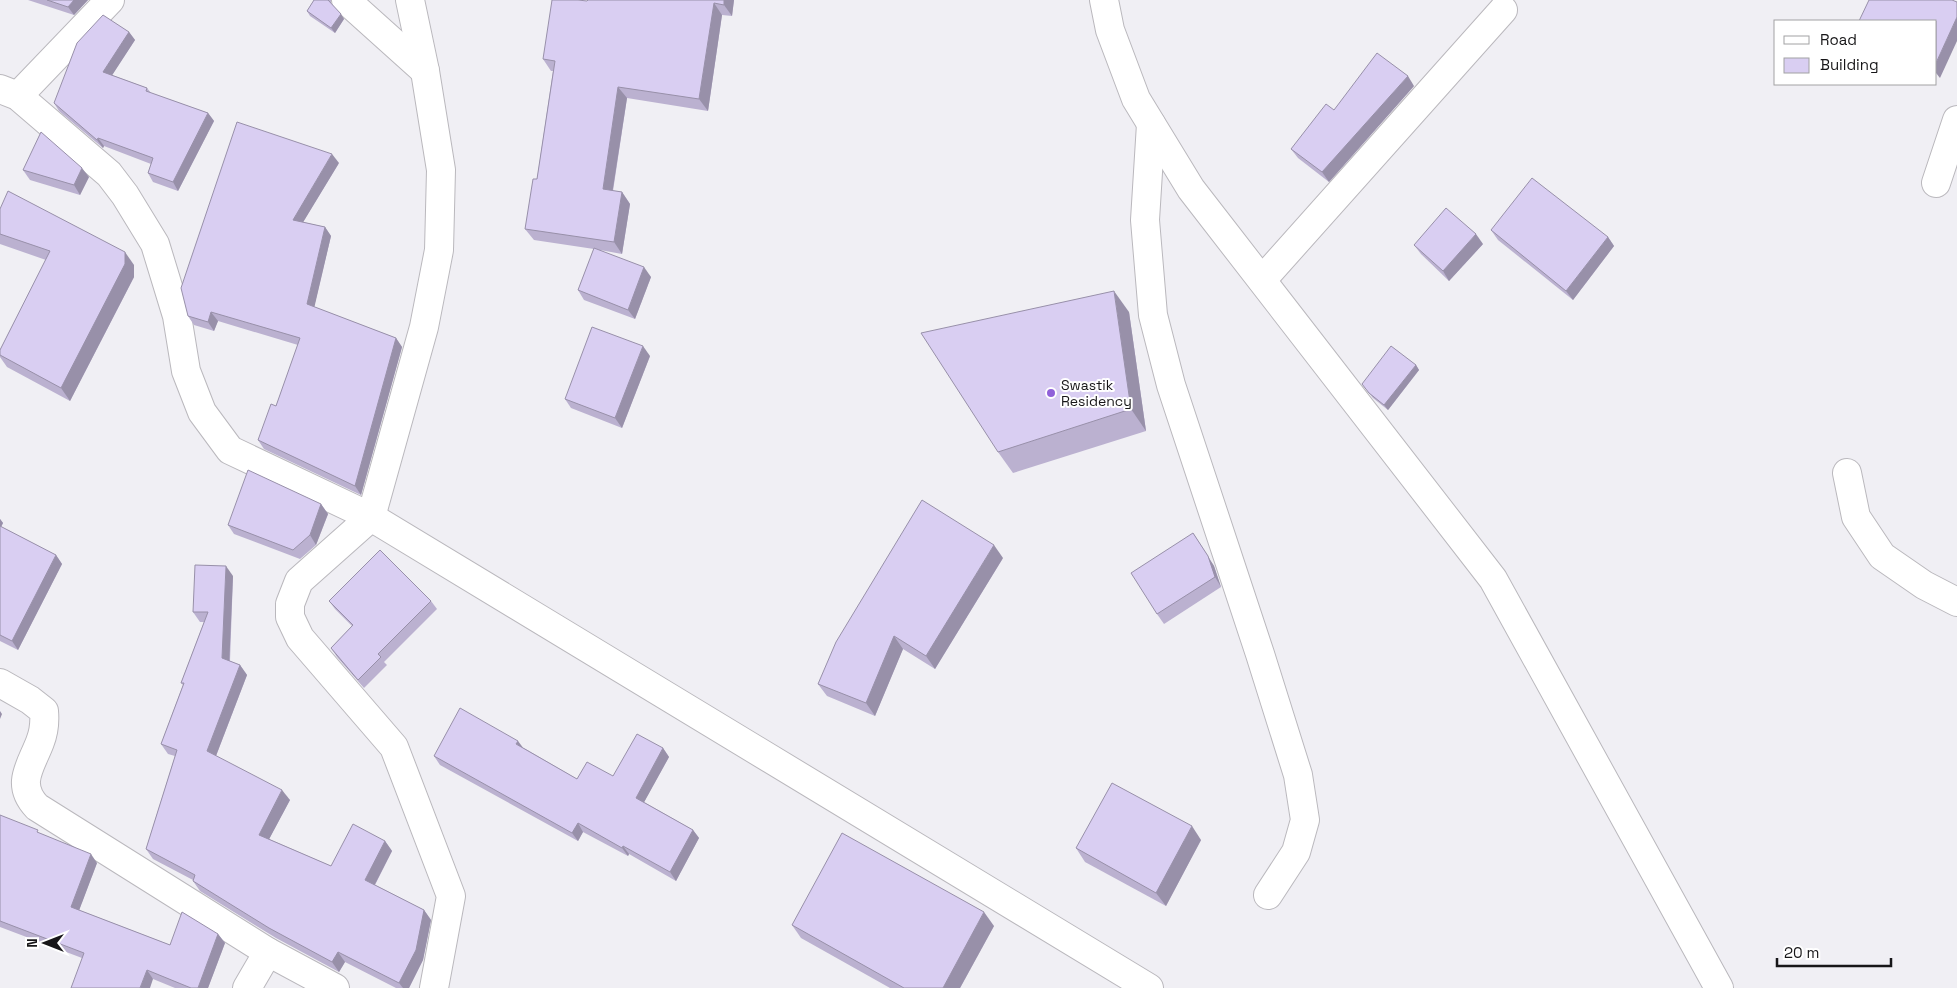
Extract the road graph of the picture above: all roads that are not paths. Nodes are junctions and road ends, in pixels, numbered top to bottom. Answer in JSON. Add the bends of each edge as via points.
{"nodes":[{"id":1,"x":110,"y":0,"type":"edge"},
{"id":2,"x":346,"y":0,"type":"edge"},
{"id":3,"x":410,"y":0,"type":"edge"},
{"id":4,"x":1104,"y":0,"type":"edge"},
{"id":5,"x":1503,"y":10,"type":"dead end"},
{"id":6,"x":425,"y":71,"type":"junction"},
{"id":7,"x":9,"y":92,"type":"edge"},
{"id":8,"x":1957,"y":120,"type":"edge"},
{"id":9,"x":1151,"y":124,"type":"junction"},
{"id":10,"x":1936,"y":183,"type":"dead end"},
{"id":11,"x":1262,"y":280,"type":"junction"},
{"id":12,"x":1847,"y":473,"type":"dead end"},
{"id":13,"x":371,"y":517,"type":"junction"},
{"id":14,"x":1957,"y":602,"type":"edge"},
{"id":15,"x":0,"y":683,"type":"edge"},
{"id":16,"x":1268,"y":895,"type":"dead end"},
{"id":17,"x":268,"y":952,"type":"junction"},
{"id":18,"x":247,"y":988,"type":"edge"},
{"id":19,"x":335,"y":988,"type":"edge"},
{"id":20,"x":434,"y":988,"type":"edge"},
{"id":21,"x":1150,"y":988,"type":"edge"},
{"id":22,"x":1719,"y":988,"type":"edge"}],
"edges":[{"from":1,"to":7,"type":"street"},
{"from":2,"to":6,"type":"street"},
{"from":3,"to":6,"type":"street"},
{"from":4,"to":9,"type":"street","via":[[1110,30],[1126,74],[1136,100]]},
{"from":5,"to":11,"type":"street"},
{"from":6,"to":13,"type":"street","via":[[441,170],[439,250],[424,327]]},
{"from":7,"to":13,"type":"street","via":[[109,174],[125,195],[155,244],[176,316],[186,371],[202,412],[230,450]]},
{"from":8,"to":10,"type":"street"},
{"from":9,"to":11,"type":"street","via":[[1191,189]]},
{"from":9,"to":16,"type":"street","via":[[1145,220],[1152,315],[1171,385],[1298,775],[1305,820],[1296,852]]},
{"from":11,"to":22,"type":"street","via":[[1493,579]]},
{"from":12,"to":14,"type":"street","via":[[1856,517],[1882,556],[1924,586]]},
{"from":13,"to":20,"type":"street","via":[[299,581],[290,604],[290,617],[300,638],[394,748],[451,896]]},
{"from":13,"to":21,"type":"street"},
{"from":15,"to":17,"type":"street","via":[[44,711],[41,740],[25,776],[30,801]]},
{"from":17,"to":18,"type":"street"},
{"from":17,"to":19,"type":"street"}]}
